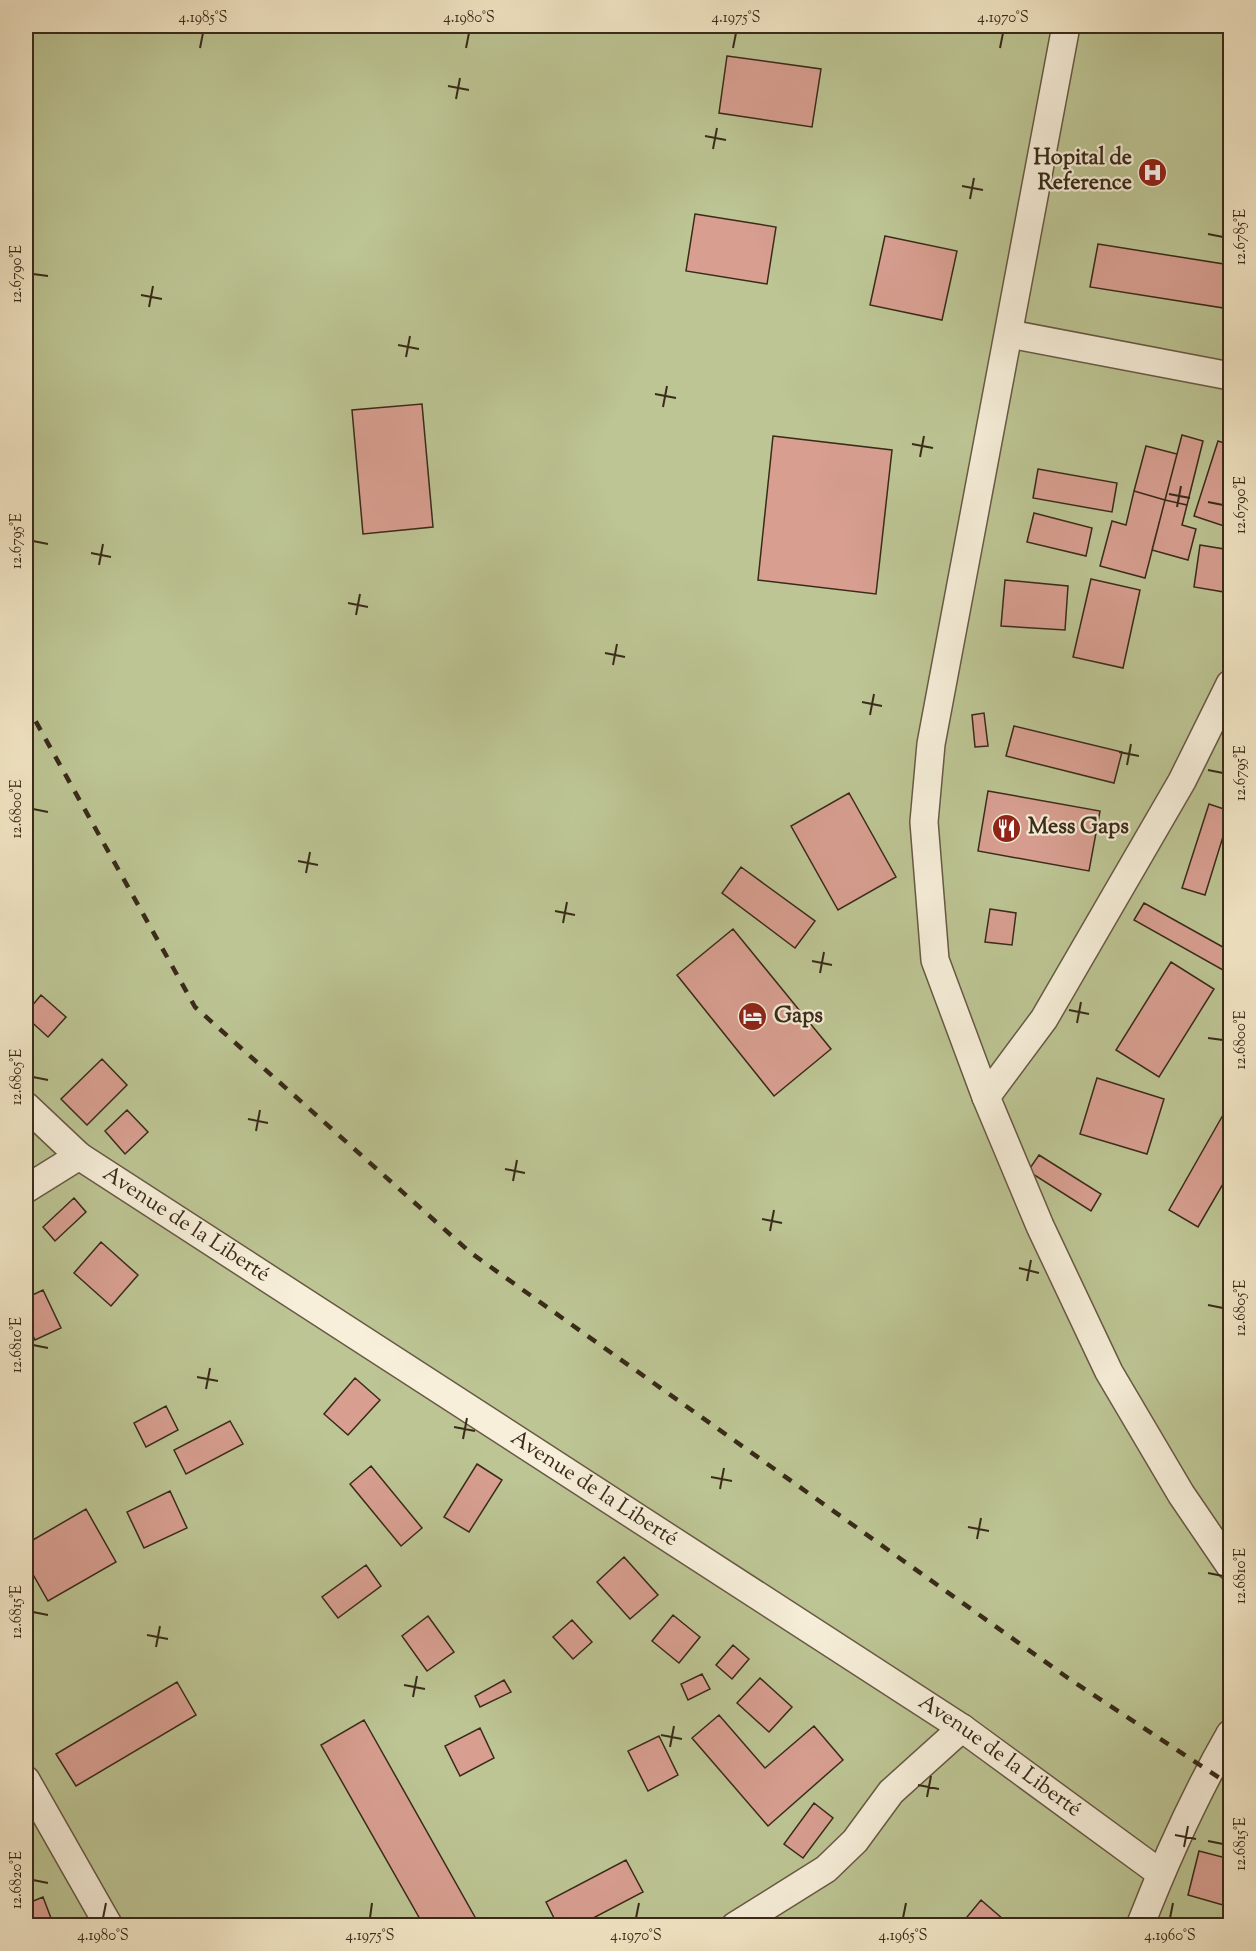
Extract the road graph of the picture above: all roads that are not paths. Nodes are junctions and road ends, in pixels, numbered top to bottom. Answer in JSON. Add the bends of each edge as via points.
{"nodes":[{"id":1,"x":1066,"y":26,"type":"edge"},
{"id":2,"x":1010,"y":334,"type":"junction"},
{"id":3,"x":1230,"y":376,"type":"edge"},
{"id":4,"x":1230,"y":684,"type":"edge"},
{"id":5,"x":986,"y":1097,"type":"junction"},
{"id":6,"x":26,"y":1106,"type":"edge"},
{"id":7,"x":79,"y":1156,"type":"junction"},
{"id":8,"x":26,"y":1189,"type":"edge"},
{"id":9,"x":1230,"y":1566,"type":"edge"},
{"id":10,"x":962,"y":1728,"type":"junction"},
{"id":11,"x":1230,"y":1734,"type":"edge"},
{"id":12,"x":26,"y":1780,"type":"edge"},
{"id":13,"x":1160,"y":1873,"type":"junction"},
{"id":14,"x":109,"y":1926,"type":"edge"},
{"id":15,"x":735,"y":1926,"type":"edge"},
{"id":16,"x":1140,"y":1926,"type":"edge"}],
"edges":[{"from":1,"to":2,"type":"street"},
{"from":2,"to":3,"type":"street"},
{"from":2,"to":5,"type":"street","via":[[931,744],[924,822],[936,960]]},
{"from":4,"to":5,"type":"street","via":[[1182,781],[1044,1018]]},
{"from":5,"to":9,"type":"street","via":[[1040,1226],[1109,1372],[1181,1494]]},
{"from":6,"to":7,"type":"street","name":"Avenue de la Liberté"},
{"from":7,"to":8,"type":"street"},
{"from":7,"to":10,"type":"street","name":"Avenue de la Liberté"},
{"from":10,"to":13,"type":"street","name":"Avenue de la Liberté"},
{"from":10,"to":15,"type":"street","via":[[891,1792],[855,1841],[826,1869]]},
{"from":11,"to":13,"type":"street"},
{"from":12,"to":14,"type":"street"},
{"from":13,"to":16,"type":"street"}]}
